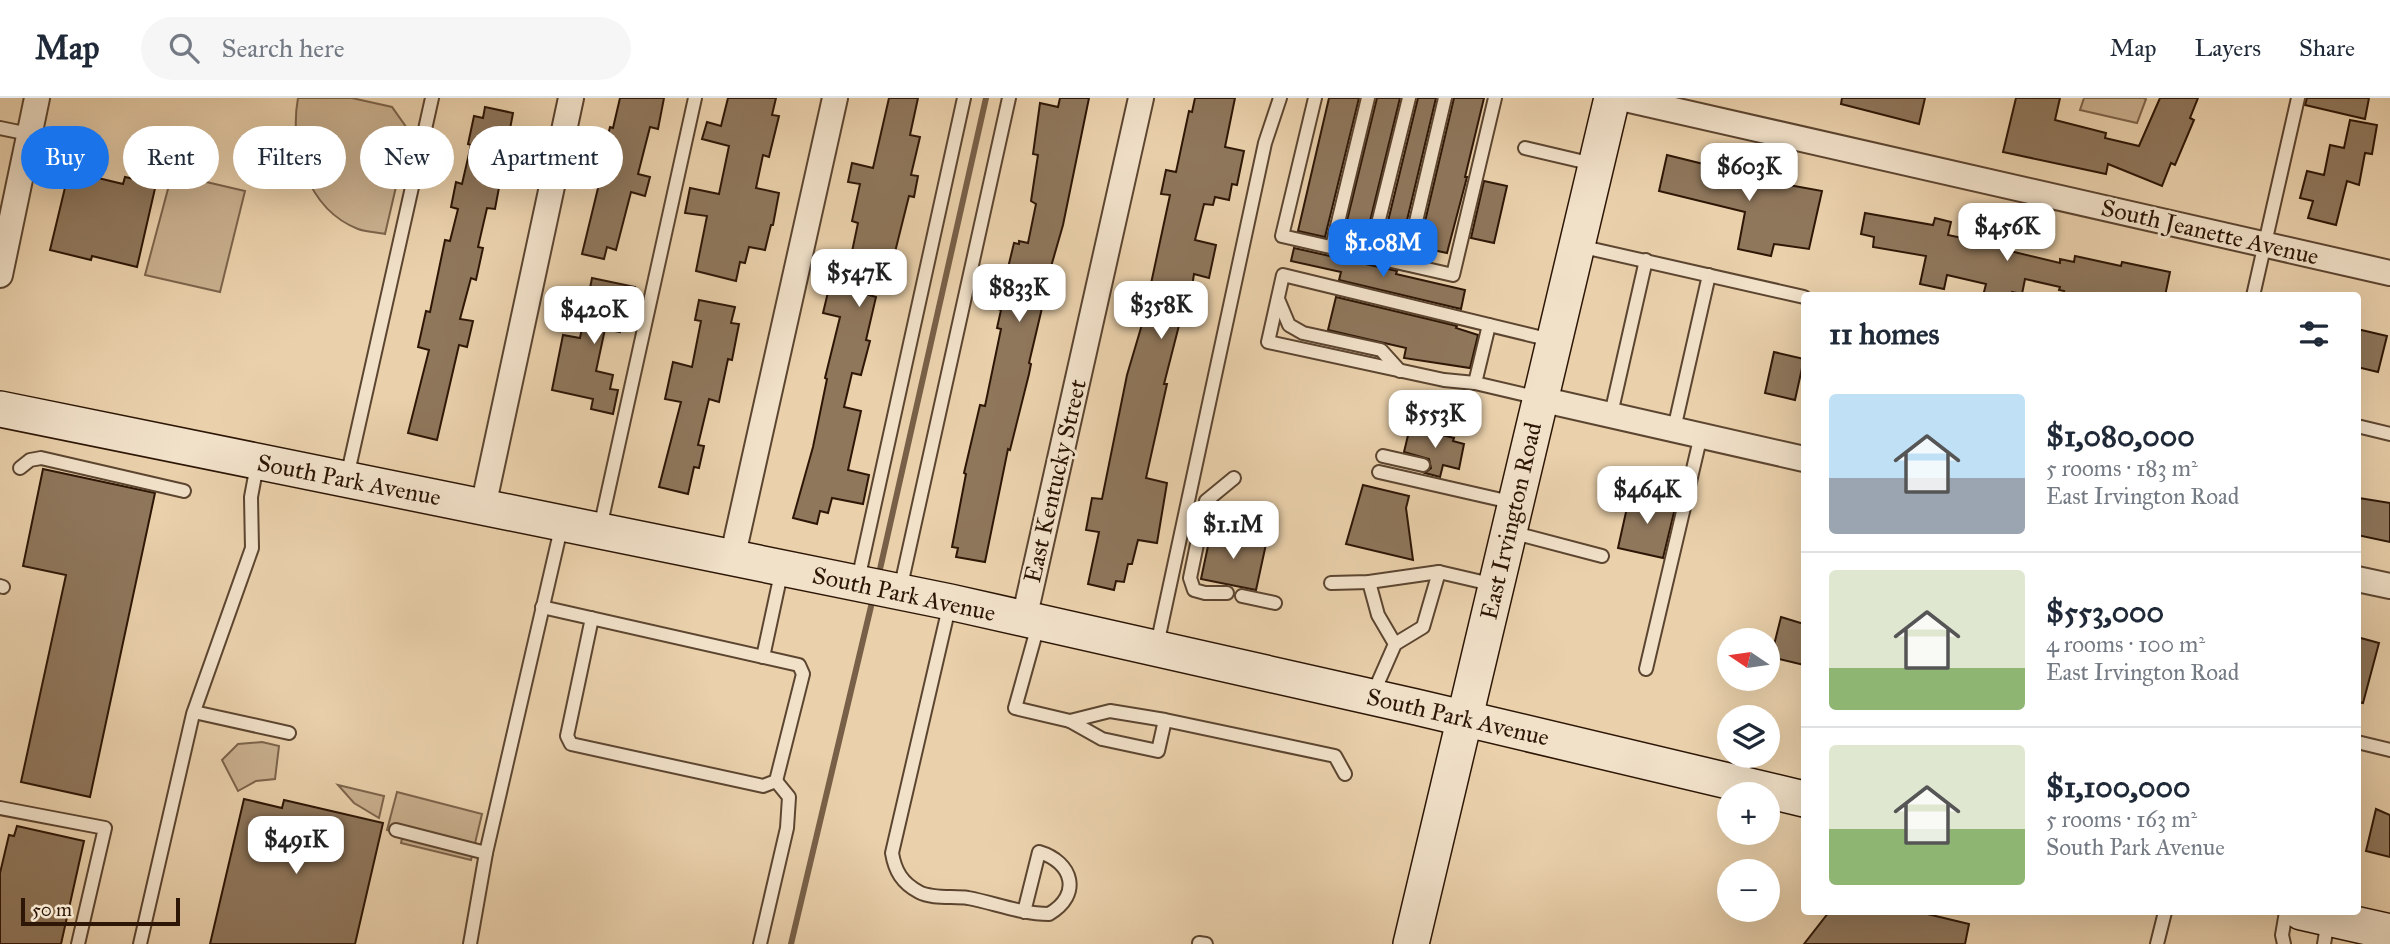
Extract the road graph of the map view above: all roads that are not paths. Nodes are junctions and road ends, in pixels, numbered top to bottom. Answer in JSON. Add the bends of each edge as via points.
{"nodes":[{"id":1,"x":37,"y":98,"type":"edge"},
{"id":2,"x":432,"y":98,"type":"edge"},
{"id":3,"x":571,"y":98,"type":"edge"},
{"id":4,"x":695,"y":98,"type":"edge"},
{"id":5,"x":835,"y":98,"type":"edge"},
{"id":6,"x":964,"y":98,"type":"edge"},
{"id":7,"x":1009,"y":98,"type":"edge"},
{"id":8,"x":1141,"y":98,"type":"edge"},
{"id":9,"x":1280,"y":98,"type":"edge"},
{"id":10,"x":1315,"y":98,"type":"edge"},
{"id":11,"x":1368,"y":98,"type":"edge"},
{"id":12,"x":1409,"y":98,"type":"edge"},
{"id":13,"x":1446,"y":98,"type":"edge"},
{"id":14,"x":1494,"y":98,"type":"edge"},
{"id":15,"x":1612,"y":98,"type":"edge"},
{"id":16,"x":1621,"y":98,"type":"edge"},
{"id":17,"x":2298,"y":98,"type":"edge"},
{"id":18,"x":31,"y":126,"type":"edge"},
{"id":19,"x":0,"y":128,"type":"edge"},
{"id":20,"x":21,"y":132,"type":"edge"},
{"id":21,"x":1525,"y":149,"type":"dead end"},
{"id":22,"x":1596,"y":164,"type":"junction"},
{"id":23,"x":21,"y":173,"type":"edge"},
{"id":24,"x":2264,"y":244,"type":"junction"},
{"id":25,"x":1577,"y":245,"type":"junction"},
{"id":26,"x":1332,"y":247,"type":"junction"},
{"id":27,"x":1370,"y":256,"type":"junction"},
{"id":28,"x":1647,"y":260,"type":"junction"},
{"id":29,"x":1406,"y":264,"type":"junction"},
{"id":30,"x":2390,"y":273,"type":"edge"},
{"id":31,"x":0,"y":275,"type":"edge"},
{"id":32,"x":1709,"y":275,"type":"junction"},
{"id":33,"x":2254,"y":292,"type":"edge"},
{"id":34,"x":1801,"y":296,"type":"edge"},
{"id":35,"x":1278,"y":299,"type":"junction"},
{"id":36,"x":1489,"y":325,"type":"junction"},
{"id":37,"x":1555,"y":341,"type":"junction"},
{"id":38,"x":1400,"y":371,"type":"junction"},
{"id":39,"x":1475,"y":383,"type":"junction"},
{"id":40,"x":1540,"y":399,"type":"junction"},
{"id":41,"x":0,"y":409,"type":"edge"},
{"id":42,"x":1611,"y":414,"type":"junction"},
{"id":43,"x":2361,"y":427,"type":"edge"},
{"id":44,"x":1674,"y":429,"type":"junction"},
{"id":45,"x":2390,"y":434,"type":"edge"},
{"id":46,"x":1701,"y":435,"type":"junction"},
{"id":47,"x":1382,"y":456,"type":"dead end"},
{"id":48,"x":1801,"y":458,"type":"edge"},
{"id":49,"x":258,"y":461,"type":"junction"},
{"id":50,"x":1423,"y":465,"type":"dead end"},
{"id":51,"x":20,"y":468,"type":"dead end"},
{"id":52,"x":1379,"y":472,"type":"dead end"},
{"id":53,"x":1234,"y":478,"type":"dead end"},
{"id":54,"x":346,"y":480,"type":"junction"},
{"id":55,"x":184,"y":491,"type":"dead end"},
{"id":56,"x":483,"y":508,"type":"junction"},
{"id":57,"x":1512,"y":517,"type":"junction"},
{"id":58,"x":562,"y":524,"type":"junction"},
{"id":59,"x":599,"y":531,"type":"junction"},
{"id":60,"x":1602,"y":556,"type":"dead end"},
{"id":61,"x":732,"y":559,"type":"junction"},
{"id":62,"x":782,"y":569,"type":"junction"},
{"id":63,"x":1439,"y":572,"type":"junction"},
{"id":64,"x":2361,"y":580,"type":"edge"},
{"id":65,"x":1369,"y":582,"type":"junction"},
{"id":66,"x":1331,"y":583,"type":"dead end"},
{"id":67,"x":1496,"y":585,"type":"junction"},
{"id":68,"x":2390,"y":586,"type":"edge"},
{"id":69,"x":876,"y":588,"type":"junction"},
{"id":70,"x":1227,"y":593,"type":"dead end"},
{"id":71,"x":1242,"y":596,"type":"dead end"},
{"id":72,"x":950,"y":602,"type":"junction"},
{"id":73,"x":1275,"y":603,"type":"dead end"},
{"id":74,"x":542,"y":607,"type":"junction"},
{"id":75,"x":592,"y":618,"type":"junction"},
{"id":76,"x":1031,"y":620,"type":"junction"},
{"id":77,"x":1395,"y":645,"type":"junction"},
{"id":78,"x":1156,"y":649,"type":"junction"},
{"id":79,"x":763,"y":657,"type":"junction"},
{"id":80,"x":1646,"y":669,"type":"dead end"},
{"id":81,"x":1372,"y":697,"type":"junction"},
{"id":82,"x":194,"y":712,"type":"junction"},
{"id":83,"x":1464,"y":718,"type":"junction"},
{"id":84,"x":1165,"y":720,"type":"junction"},
{"id":85,"x":1070,"y":721,"type":"junction"},
{"id":86,"x":289,"y":733,"type":"dead end"},
{"id":87,"x":2361,"y":743,"type":"edge"},
{"id":88,"x":2390,"y":750,"type":"edge"},
{"id":89,"x":1345,"y":774,"type":"dead end"},
{"id":90,"x":776,"y":781,"type":"junction"},
{"id":91,"x":1801,"y":798,"type":"edge"},
{"id":92,"x":0,"y":808,"type":"edge"},
{"id":93,"x":396,"y":830,"type":"dead end"},
{"id":94,"x":486,"y":853,"type":"junction"},
{"id":95,"x":1024,"y":912,"type":"junction"},
{"id":96,"x":2164,"y":915,"type":"edge"},
{"id":97,"x":2285,"y":915,"type":"edge"},
{"id":98,"x":2318,"y":925,"type":"edge"},
{"id":99,"x":2390,"y":932,"type":"edge"},
{"id":100,"x":78,"y":944,"type":"edge"},
{"id":101,"x":140,"y":944,"type":"edge"},
{"id":102,"x":470,"y":944,"type":"edge"},
{"id":103,"x":760,"y":944,"type":"edge"},
{"id":104,"x":1411,"y":944,"type":"edge"},
{"id":105,"x":2157,"y":944,"type":"edge"},
{"id":106,"x":2284,"y":944,"type":"edge"}],
"edges":[{"from":1,"to":18,"type":"street"},
{"from":2,"to":54,"type":"lane"},
{"from":3,"to":56,"type":"street"},
{"from":4,"to":59,"type":"lane"},
{"from":5,"to":61,"type":"street"},
{"from":6,"to":69,"type":"lane"},
{"from":7,"to":69,"type":"lane"},
{"from":8,"to":76,"type":"street","name":"East Kentucky Street"},
{"from":9,"to":78,"type":"lane","via":[[1265,143]]},
{"from":10,"to":26,"type":"lane","via":[[1282,236]]},
{"from":11,"to":26,"type":"lane"},
{"from":12,"to":27,"type":"lane"},
{"from":13,"to":29,"type":"lane"},
{"from":14,"to":29,"type":"lane","via":[[1453,275]]},
{"from":15,"to":22,"type":"main road","name":"East Irvington Road"},
{"from":16,"to":24,"type":"street","name":"South Jeanette Avenue"},
{"from":17,"to":24,"type":"lane"},
{"from":19,"to":20,"type":"lane"},
{"from":21,"to":22,"type":"lane"},
{"from":22,"to":25,"type":"main road","name":"East Irvington Road"},
{"from":23,"to":31,"type":"street"},
{"from":24,"to":30,"type":"street","name":"South Jeanette Avenue"},
{"from":24,"to":33,"type":"lane"},
{"from":25,"to":28,"type":"lane"},
{"from":25,"to":37,"type":"main road","name":"East Irvington Road"},
{"from":26,"to":27,"type":"lane"},
{"from":27,"to":29,"type":"lane"},
{"from":28,"to":32,"type":"lane"},
{"from":28,"to":42,"type":"lane"},
{"from":32,"to":34,"type":"lane"},
{"from":32,"to":44,"type":"lane"},
{"from":35,"to":36,"type":"lane","via":[[1283,275]]},
{"from":35,"to":38,"type":"lane","via":[[1289,325],[1303,333],[1381,350]]},
{"from":35,"to":38,"type":"lane","via":[[1268,342]]},
{"from":36,"to":37,"type":"lane"},
{"from":36,"to":39,"type":"lane"},
{"from":37,"to":40,"type":"main road","name":"East Irvington Road"},
{"from":38,"to":39,"type":"lane"},
{"from":39,"to":40,"type":"lane"},
{"from":40,"to":42,"type":"street"},
{"from":40,"to":57,"type":"main road","name":"East Irvington Road"},
{"from":41,"to":49,"type":"main road","name":"South Park Avenue"},
{"from":42,"to":44,"type":"street"},
{"from":43,"to":45,"type":"lane"},
{"from":44,"to":46,"type":"street"},
{"from":46,"to":48,"type":"street"},
{"from":46,"to":80,"type":"lane"},
{"from":47,"to":50,"type":"lane"},
{"from":49,"to":54,"type":"main road","name":"South Park Avenue"},
{"from":49,"to":82,"type":"lane","via":[[251,497],[252,548]]},
{"from":51,"to":55,"type":"lane","via":[[41,458]]},
{"from":52,"to":57,"type":"lane"},
{"from":53,"to":70,"type":"lane","via":[[1206,501],[1190,578],[1194,590]]},
{"from":54,"to":56,"type":"main road","name":"South Park Avenue"},
{"from":56,"to":58,"type":"main road","name":"South Park Avenue"},
{"from":57,"to":60,"type":"lane"},
{"from":57,"to":67,"type":"main road","name":"East Irvington Road"},
{"from":58,"to":59,"type":"main road","name":"South Park Avenue"},
{"from":58,"to":74,"type":"lane"},
{"from":59,"to":61,"type":"main road","name":"South Park Avenue"},
{"from":61,"to":62,"type":"main road","name":"South Park Avenue"},
{"from":62,"to":69,"type":"main road","name":"South Park Avenue"},
{"from":62,"to":79,"type":"lane"},
{"from":63,"to":65,"type":"lane"},
{"from":63,"to":67,"type":"lane"},
{"from":63,"to":77,"type":"lane","via":[[1423,627]]},
{"from":64,"to":68,"type":"street"},
{"from":65,"to":66,"type":"lane"},
{"from":65,"to":77,"type":"lane","via":[[1378,615]]},
{"from":67,"to":83,"type":"main road","name":"East Irvington Road"},
{"from":69,"to":72,"type":"main road","name":"South Park Avenue"},
{"from":71,"to":73,"type":"lane"},
{"from":72,"to":76,"type":"main road","name":"South Park Avenue"},
{"from":72,"to":95,"type":"lane","via":[[892,853],[894,864],[900,878],[922,894],[968,898]]},
{"from":74,"to":75,"type":"lane"},
{"from":74,"to":94,"type":"lane"},
{"from":75,"to":79,"type":"lane"},
{"from":75,"to":90,"type":"lane","via":[[567,736],[571,744],[763,786]]},
{"from":76,"to":78,"type":"main road","name":"South Park Avenue"},
{"from":76,"to":85,"type":"lane","via":[[1015,708]]},
{"from":77,"to":81,"type":"lane"},
{"from":78,"to":81,"type":"main road","name":"South Park Avenue"},
{"from":79,"to":90,"type":"lane","via":[[799,664],[803,674]]},
{"from":81,"to":83,"type":"main road","name":"South Park Avenue"},
{"from":82,"to":86,"type":"lane"},
{"from":82,"to":101,"type":"lane"},
{"from":83,"to":91,"type":"main road","name":"South Park Avenue"},
{"from":83,"to":104,"type":"main road","name":"East Irvington Road"},
{"from":84,"to":85,"type":"lane","via":[[1110,711]]},
{"from":84,"to":85,"type":"lane","via":[[1158,751],[1101,739]]},
{"from":84,"to":89,"type":"lane","via":[[1335,757]]},
{"from":87,"to":88,"type":"lane"},
{"from":90,"to":103,"type":"lane","via":[[789,797],[787,828]]},
{"from":92,"to":100,"type":"lane","via":[[105,828]]},
{"from":93,"to":94,"type":"lane"},
{"from":94,"to":102,"type":"lane"},
{"from":95,"to":95,"type":"lane","via":[[1049,914],[1065,901],[1069,878],[1051,856],[1039,852]]},
{"from":96,"to":105,"type":"lane"},
{"from":97,"to":106,"type":"lane"},
{"from":98,"to":99,"type":"main road"}]}
